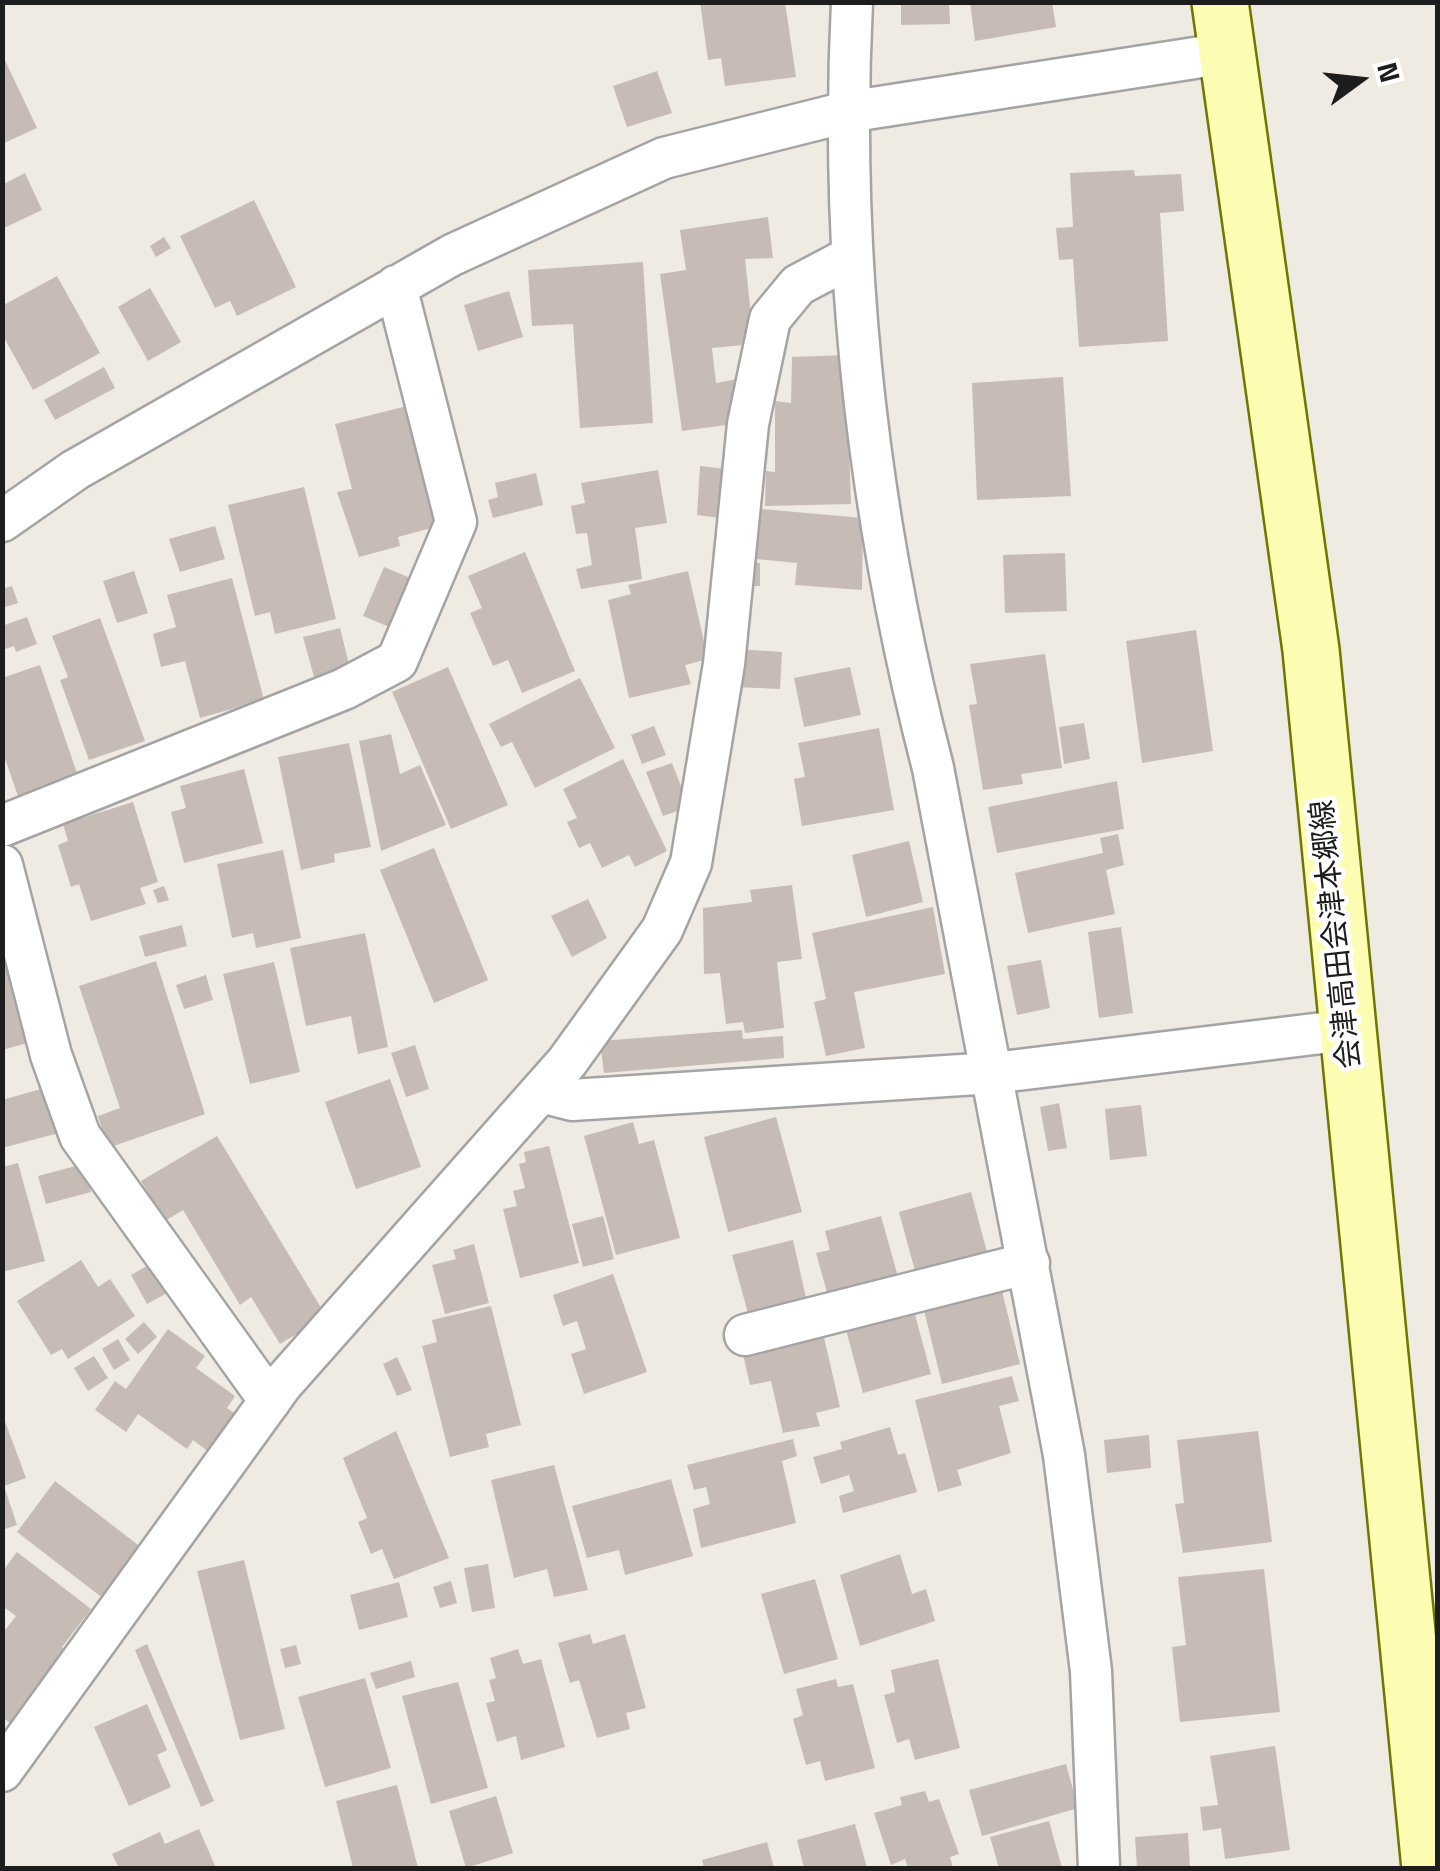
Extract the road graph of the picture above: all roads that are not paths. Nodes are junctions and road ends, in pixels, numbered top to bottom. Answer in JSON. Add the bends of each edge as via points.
{"nodes":[{"id":1,"x":852,"y":2,"type":"edge"},
{"id":2,"x":1223,"y":28,"type":"edge"},
{"id":3,"x":846,"y":112,"type":"junction"},
{"id":4,"x":850,"y":257,"type":"junction"},
{"id":5,"x":396,"y":286,"type":"junction"},
{"id":6,"x":2,"y":521,"type":"edge"},
{"id":7,"x":2,"y":826,"type":"edge"},
{"id":8,"x":2,"y":865,"type":"edge"},
{"id":9,"x":1347,"y":1030,"type":"junction"},
{"id":10,"x":993,"y":1073,"type":"junction"},
{"id":11,"x":541,"y":1092,"type":"junction"},
{"id":12,"x":1029,"y":1264,"type":"junction"},
{"id":13,"x":745,"y":1335,"type":"dead end"},
{"id":14,"x":270,"y":1401,"type":"junction"},
{"id":15,"x":2,"y":1771,"type":"edge"},
{"id":16,"x":1099,"y":1868,"type":"edge"},
{"id":17,"x":1430,"y":1868,"type":"edge"}],
"edges":[{"from":1,"to":3,"type":"street"},
{"from":2,"to":3,"type":"street"},
{"from":2,"to":9,"type":"main road","name":"会津高田会津本郷線","via":[[1310,650]]},
{"from":3,"to":4,"type":"street"},
{"from":3,"to":5,"type":"street","via":[[664,158]]},
{"from":4,"to":10,"type":"street","via":[[880,516]]},
{"from":4,"to":11,"type":"street","via":[[798,285],[770,319],[748,424],[724,664],[691,862],[662,930]]},
{"from":5,"to":6,"type":"street","via":[[75,470]]},
{"from":5,"to":7,"type":"street","via":[[456,522],[397,662]]},
{"from":8,"to":14,"type":"street","via":[[51,1055],[80,1136]]},
{"from":9,"to":10,"type":"street"},
{"from":9,"to":17,"type":"main road","name":"会津高田会津本郷線"},
{"from":10,"to":11,"type":"street","via":[[572,1100]]},
{"from":10,"to":12,"type":"street"},
{"from":11,"to":14,"type":"street"},
{"from":12,"to":13,"type":"street"},
{"from":12,"to":16,"type":"street","via":[[1064,1455],[1091,1671]]},
{"from":14,"to":15,"type":"street"}]}
